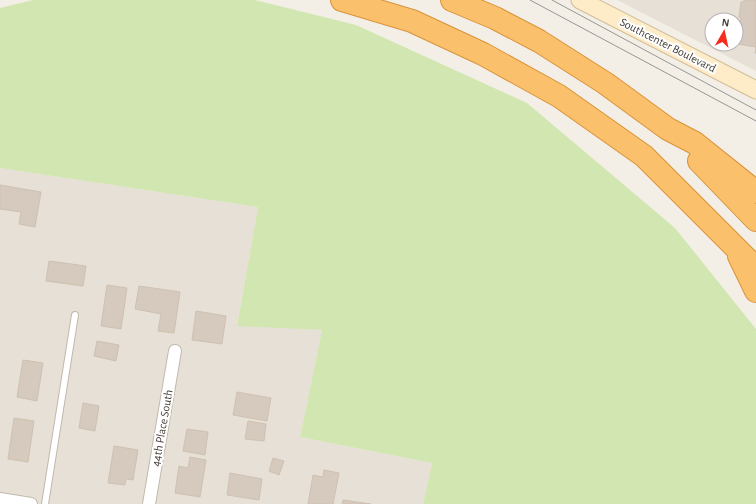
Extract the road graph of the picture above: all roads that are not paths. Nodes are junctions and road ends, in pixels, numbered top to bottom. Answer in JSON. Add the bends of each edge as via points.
{"nodes":[{"id":1,"x":342,"y":0,"type":"edge"},
{"id":2,"x":452,"y":0,"type":"edge"},
{"id":3,"x":580,"y":0,"type":"edge"},
{"id":4,"x":756,"y":90,"type":"edge"},
{"id":5,"x":668,"y":129,"type":"junction"},
{"id":6,"x":756,"y":192,"type":"edge"},
{"id":7,"x":756,"y":220,"type":"edge"},
{"id":8,"x":734,"y":246,"type":"junction"},
{"id":9,"x":756,"y":268,"type":"edge"},
{"id":10,"x":756,"y":291,"type":"edge"},
{"id":11,"x":75,"y":315,"type":"dead end"},
{"id":12,"x":175,"y":351,"type":"dead end"},
{"id":13,"x":0,"y":499,"type":"edge"},
{"id":14,"x":31,"y":504,"type":"edge"},
{"id":15,"x":45,"y":504,"type":"edge"},
{"id":16,"x":149,"y":504,"type":"edge"}],
"edges":[{"from":1,"to":8,"type":"highway","via":[[412,21],[483,54],[559,96],[644,156]]},
{"from":2,"to":5,"type":"highway","via":[[540,40]]},
{"from":3,"to":4,"type":"street","name":"Southcenter Boulevard"},
{"from":5,"to":6,"type":"highway","via":[[695,143]]},
{"from":5,"to":7,"type":"highway"},
{"from":8,"to":9,"type":"highway"},
{"from":8,"to":10,"type":"highway"},
{"from":11,"to":15,"type":"lane"},
{"from":12,"to":16,"type":"street","name":"44th Place South"},
{"from":13,"to":14,"type":"street"}]}
